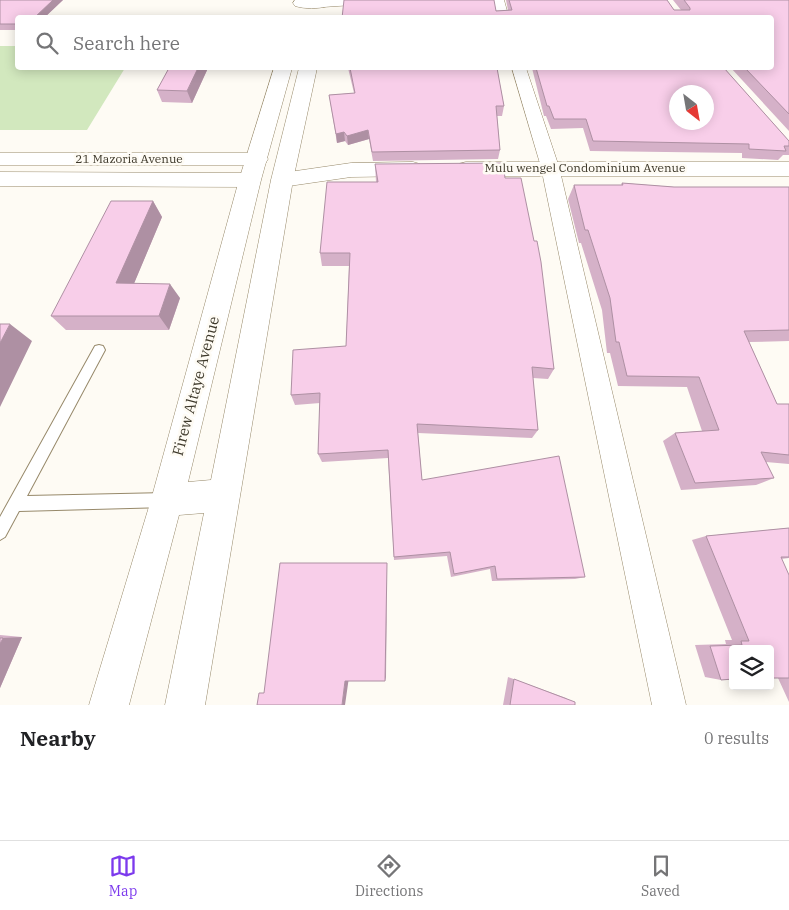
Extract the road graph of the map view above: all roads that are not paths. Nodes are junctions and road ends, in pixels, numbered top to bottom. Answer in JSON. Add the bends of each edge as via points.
{"nodes":[{"id":1,"x":368,"y":0,"type":"edge"},
{"id":2,"x":498,"y":0,"type":"edge"},
{"id":3,"x":299,"y":7,"type":"edge"},
{"id":4,"x":322,"y":7,"type":"edge"},
{"id":5,"x":502,"y":15,"type":"edge"},
{"id":6,"x":282,"y":70,"type":"edge"},
{"id":7,"x":308,"y":70,"type":"edge"},
{"id":8,"x":520,"y":70,"type":"edge"},
{"id":9,"x":0,"y":159,"type":"edge"},
{"id":10,"x":550,"y":167,"type":"junction"},
{"id":11,"x":254,"y":169,"type":"junction"},
{"id":12,"x":789,"y":169,"type":"edge"},
{"id":13,"x":285,"y":171,"type":"junction"},
{"id":14,"x":0,"y":179,"type":"edge"},
{"id":15,"x":98,"y":350,"type":"dead end"},
{"id":16,"x":225,"y":495,"type":"junction"},
{"id":17,"x":166,"y":500,"type":"junction"},
{"id":18,"x":15,"y":504,"type":"junction"},
{"id":19,"x":0,"y":532,"type":"edge"},
{"id":20,"x":108,"y":705,"type":"edge"},
{"id":21,"x":185,"y":705,"type":"edge"},
{"id":22,"x":669,"y":705,"type":"edge"}],
"edges":[{"from":1,"to":4,"type":"street"},
{"from":2,"to":5,"type":"street"},
{"from":3,"to":4,"type":"main road"},
{"from":6,"to":11,"type":"main road","name":"Firew Altaye Avenue"},
{"from":7,"to":13,"type":"main road"},
{"from":8,"to":10,"type":"street"},
{"from":9,"to":11,"type":"main road","name":"21 Mazoria Avenue"},
{"from":10,"to":12,"type":"main road","name":"Mulu wengel Condominium Avenue"},
{"from":10,"to":13,"type":"main road","name":"Mulu wengel Condominium Avenue"},
{"from":10,"to":22,"type":"street"},
{"from":11,"to":13,"type":"main road"},
{"from":11,"to":14,"type":"main road","name":"21 Mazoria Avenue"},
{"from":11,"to":17,"type":"main road","name":"Firew Altaye Avenue"},
{"from":13,"to":16,"type":"main road"},
{"from":15,"to":18,"type":"lane"},
{"from":16,"to":17,"type":"main road"},
{"from":16,"to":21,"type":"main road"},
{"from":17,"to":18,"type":"lane"},
{"from":17,"to":20,"type":"main road","name":"Firew Altaye Avenue"},
{"from":18,"to":19,"type":"lane"}]}
